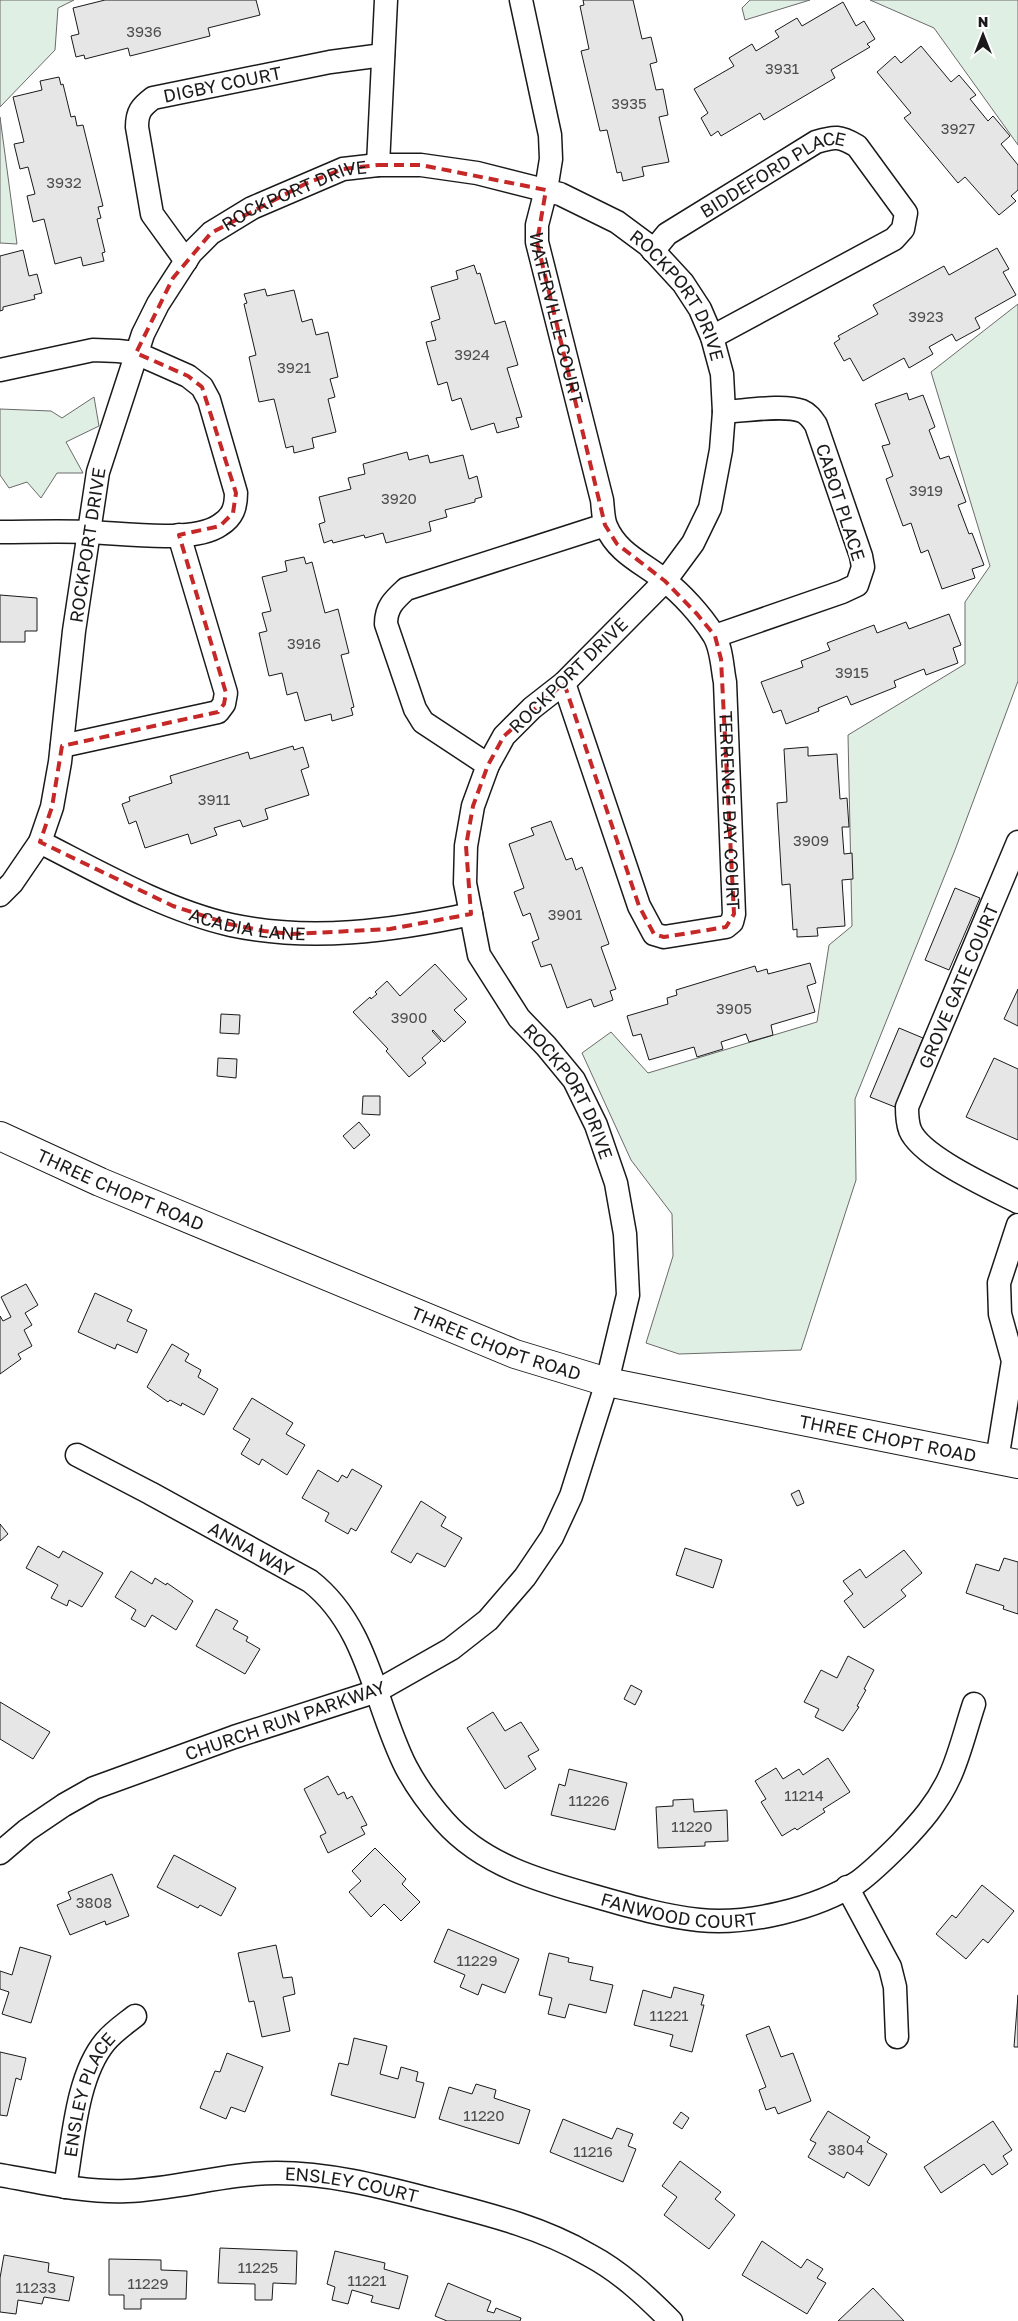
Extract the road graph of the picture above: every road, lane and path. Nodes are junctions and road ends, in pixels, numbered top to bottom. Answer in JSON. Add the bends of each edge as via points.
{"nodes":[{"id":1,"x":386,"y":0,"type":"edge"},
{"id":2,"x":521,"y":0,"type":"edge"},
{"id":3,"x":383,"y":55,"type":"junction"},
{"id":4,"x":378,"y":164,"type":"junction"},
{"id":5,"x":546,"y":190,"type":"junction"},
{"id":6,"x":653,"y":251,"type":"junction"},
{"id":7,"x":186,"y":261,"type":"junction"},
{"id":8,"x":712,"y":337,"type":"junction"},
{"id":9,"x":136,"y":353,"type":"junction"},
{"id":10,"x":0,"y":370,"type":"edge"},
{"id":11,"x":724,"y":412,"type":"junction"},
{"id":12,"x":605,"y":525,"type":"junction"},
{"id":13,"x":0,"y":532,"type":"edge"},
{"id":14,"x":89,"y":532,"type":"junction"},
{"id":15,"x":178,"y":535,"type":"junction"},
{"id":16,"x":665,"y":581,"type":"junction"},
{"id":17,"x":714,"y":636,"type":"junction"},
{"id":18,"x":564,"y":683,"type":"junction"},
{"id":19,"x":62,"y":746,"type":"junction"},
{"id":20,"x":488,"y":765,"type":"junction"},
{"id":21,"x":40,"y":842,"type":"junction"},
{"id":22,"x":1018,"y":842,"type":"edge"},
{"id":23,"x":0,"y":896,"type":"edge"},
{"id":24,"x":470,"y":914,"type":"junction"},
{"id":25,"x":0,"y":1136,"type":"edge"},
{"id":26,"x":1018,"y":1202,"type":"edge"},
{"id":27,"x":1018,"y":1225,"type":"edge"},
{"id":28,"x":607,"y":1382,"type":"junction"},
{"id":29,"x":77,"y":1455,"type":"dead end"},
{"id":30,"x":1008,"y":1462,"type":"edge"},
{"id":31,"x":377,"y":1691,"type":"junction"},
{"id":32,"x":974,"y":1704,"type":"dead end"},
{"id":33,"x":3,"y":1845,"type":"edge"},
{"id":34,"x":847,"y":1887,"type":"junction"},
{"id":35,"x":135,"y":2016,"type":"dead end"},
{"id":36,"x":897,"y":2037,"type":"dead end"},
{"id":37,"x":0,"y":2175,"type":"edge"},
{"id":38,"x":65,"y":2187,"type":"junction"},
{"id":39,"x":671,"y":2321,"type":"edge"}],
"edges":[{"from":1,"to":3,"type":"street"},
{"from":2,"to":5,"type":"street","name":"WATERVILLE COURT","via":[[550,135],[551,159]]},
{"from":3,"to":4,"type":"street"},
{"from":3,"to":7,"type":"street","name":"DIGBY COURT","via":[[330,62],[153,98],[140,108],[137,127],[152,214]]},
{"from":4,"to":5,"type":"street","name":"ROCKPORT DRIVE","via":[[421,164]]},
{"from":4,"to":7,"type":"street","name":"ROCKPORT DRIVE","via":[[343,169],[252,208],[212,233]]},
{"from":5,"to":6,"type":"street","name":"ROCKPORT DRIVE","via":[[617,222]]},
{"from":5,"to":12,"type":"street","name":"WATERVILLE COURT","via":[[537,225],[537,242],[602,500]]},
{"from":6,"to":8,"type":"street","name":"ROCKPORT DRIVE","via":[[683,283],[700,308]]},
{"from":6,"to":8,"type":"street","name":"BIDDEFORD PLACE","via":[[667,234],[816,142],[832,136],[857,146],[906,213],[903,228],[894,240]]},
{"from":7,"to":9,"type":"street","name":"ROCKPORT DRIVE","via":[[158,304]]},
{"from":8,"to":11,"type":"street","name":"ROCKPORT DRIVE","via":[[722,374]]},
{"from":9,"to":10,"type":"street","via":[[93,350]]},
{"from":9,"to":14,"type":"street","name":"ROCKPORT DRIVE","via":[[98,472]]},
{"from":9,"to":15,"type":"street","via":[[188,376],[202,387],[209,400],[236,493],[233,513],[220,526]]},
{"from":11,"to":16,"type":"street","name":"ROCKPORT DRIVE","via":[[721,450],[710,508],[693,543]]},
{"from":11,"to":17,"type":"street","name":"CABOT PLACE","via":[[781,409],[809,415],[816,425],[863,567],[857,585],[842,592]]},
{"from":12,"to":16,"type":"street","name":"WATERVILLE COURT","via":[[617,544]]},
{"from":12,"to":20,"type":"street","via":[[406,589],[393,600],[386,612],[386,624],[415,709],[423,722]]},
{"from":13,"to":14,"type":"street"},
{"from":14,"to":15,"type":"street","via":[[157,537]]},
{"from":14,"to":19,"type":"street","name":"ROCKPORT DRIVE","via":[[74,630]]},
{"from":15,"to":19,"type":"street","via":[[226,693],[224,704],[218,712]]},
{"from":16,"to":17,"type":"street","name":"TERRENCE BAY COURT"},
{"from":16,"to":18,"type":"street","name":"ROCKPORT DRIVE"},
{"from":17,"to":18,"type":"street","name":"TERRENCE BAY COURT","via":[[724,682],[733,885],[734,914],[726,927],[664,937],[654,934],[639,906]]},
{"from":18,"to":20,"type":"street","name":"ROCKPORT DRIVE","via":[[504,736]]},
{"from":19,"to":21,"type":"street","name":"ROCKPORT DRIVE","via":[[52,807]]},
{"from":20,"to":24,"type":"street","name":"ROCKPORT DRIVE","via":[[473,806],[466,846],[465,882]]},
{"from":21,"to":23,"type":"street","name":"ROCKPORT DRIVE"},
{"from":21,"to":24,"type":"street","name":"ACADIA LANE","via":[[173,906],[229,924],[264,931],[292,934],[382,930]]},
{"from":22,"to":26,"type":"street","name":"GROVE GATE COURT","via":[[907,1106],[910,1130],[923,1147]]},
{"from":24,"to":28,"type":"street","name":"ROCKPORT DRIVE","via":[[480,955],[519,1018],[574,1080],[596,1125],[616,1183],[625,1234],[628,1294]]},
{"from":25,"to":28,"type":"main road","name":"THREE CHOPT ROAD","via":[[100,1182],[401,1309],[515,1354]]},
{"from":27,"to":30,"type":"street","via":[[999,1283],[1000,1314],[1013,1361]]},
{"from":28,"to":30,"type":"main road","name":"THREE CHOPT ROAD"},
{"from":28,"to":31,"type":"street","name":"CHURCH RUN PARKWAY","via":[[571,1496],[552,1536],[525,1577],[476,1630],[451,1649]]},
{"from":29,"to":31,"type":"street","name":"ANNA WAY","via":[[310,1581],[344,1616]]},
{"from":31,"to":33,"type":"street","name":"CHURCH RUN PARKWAY","via":[[234,1737],[94,1788]]},
{"from":31,"to":34,"type":"street","name":"FANWOOD COURT","via":[[406,1766],[423,1794],[446,1823],[481,1852],[519,1873],[654,1913],[701,1920],[772,1915],[815,1902]]},
{"from":32,"to":34,"type":"street","name":"FANWOOD COURT","via":[[951,1774],[930,1812],[887,1857]]},
{"from":34,"to":36,"type":"street","via":[[890,1967],[895,1987]]},
{"from":35,"to":38,"type":"street","name":"ENSLEY PLACE","via":[[106,2041],[92,2062],[81,2097]]},
{"from":37,"to":38,"type":"street","name":"ENSLEY COURT"},
{"from":38,"to":39,"type":"street","name":"ENSLEY COURT","via":[[125,2191],[156,2189],[240,2174],[278,2173],[365,2183],[496,2216],[537,2230],[613,2269]]}]}
